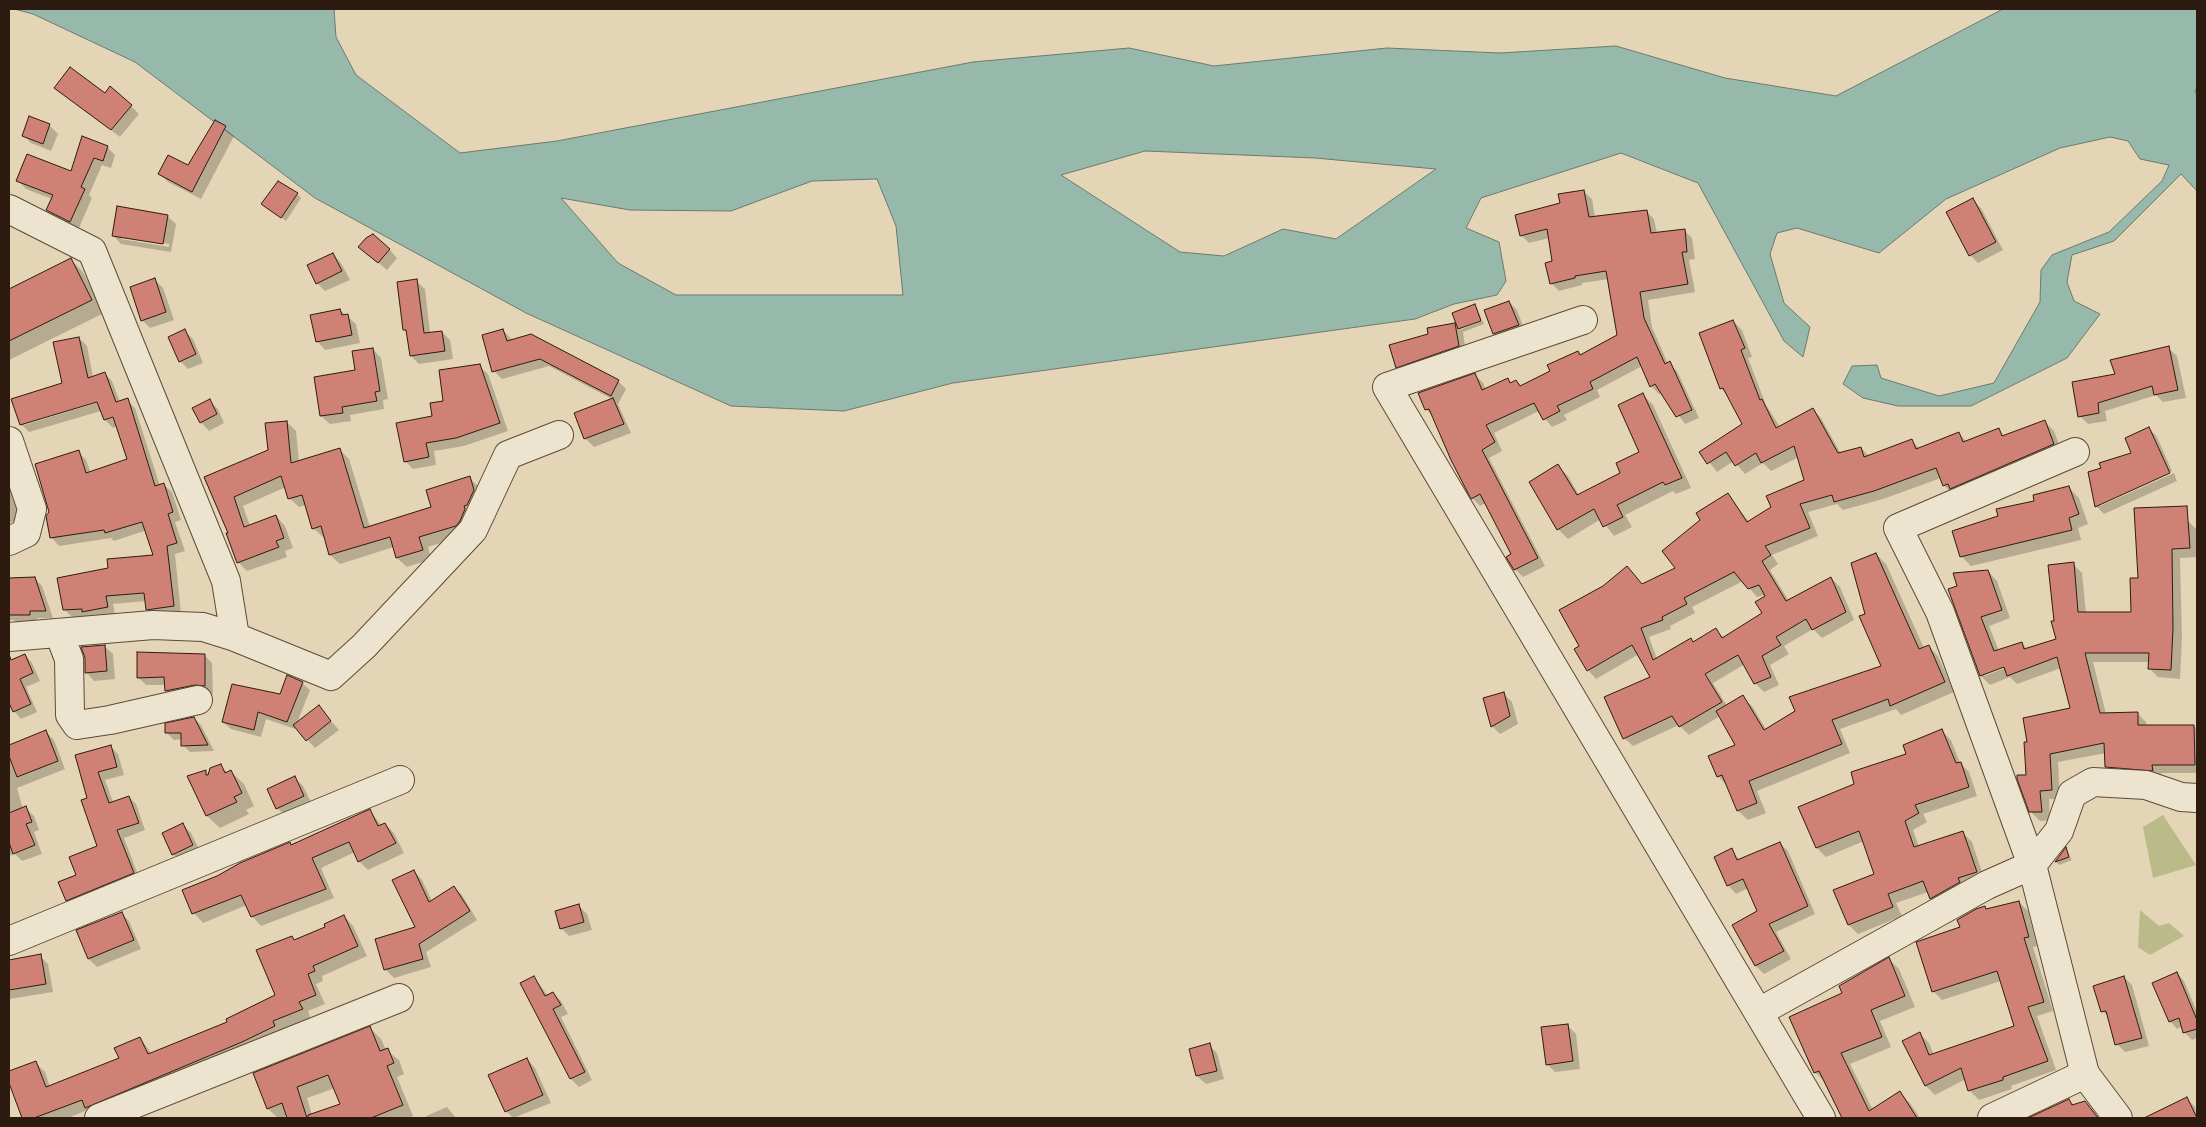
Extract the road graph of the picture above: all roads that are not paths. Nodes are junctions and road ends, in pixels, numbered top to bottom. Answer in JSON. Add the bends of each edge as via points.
{"nodes":[{"id":1,"x":9,"y":209,"type":"edge"},
{"id":2,"x":1583,"y":320,"type":"dead end"},
{"id":3,"x":559,"y":435,"type":"dead end"},
{"id":4,"x":9,"y":441,"type":"edge"},
{"id":5,"x":2075,"y":452,"type":"dead end"},
{"id":6,"x":9,"y":540,"type":"edge"},
{"id":7,"x":59,"y":633,"type":"junction"},
{"id":8,"x":9,"y":637,"type":"edge"},
{"id":9,"x":235,"y":637,"type":"junction"},
{"id":10,"x":198,"y":700,"type":"dead end"},
{"id":11,"x":400,"y":780,"type":"dead end"},
{"id":12,"x":2197,"y":798,"type":"edge"},
{"id":13,"x":2032,"y":865,"type":"junction"},
{"id":14,"x":9,"y":941,"type":"edge"},
{"id":15,"x":398,"y":998,"type":"dead end"},
{"id":16,"x":1759,"y":1012,"type":"junction"},
{"id":17,"x":2085,"y":1074,"type":"junction"},
{"id":18,"x":99,"y":1118,"type":"edge"},
{"id":19,"x":1822,"y":1118,"type":"edge"},
{"id":20,"x":1992,"y":1118,"type":"edge"},
{"id":21,"x":2118,"y":1118,"type":"edge"}],
"edges":[{"from":1,"to":9,"type":"street","via":[[92,251],[226,581]]},
{"from":2,"to":16,"type":"street","via":[[1387,387]]},
{"from":3,"to":9,"type":"street","via":[[508,455],[473,530],[364,646],[331,676]]},
{"from":4,"to":6,"type":"street","via":[[32,509],[26,533]]},
{"from":5,"to":13,"type":"street","via":[[1898,528],[1940,612]]},
{"from":7,"to":8,"type":"street"},
{"from":7,"to":9,"type":"street","via":[[153,625],[203,627]]},
{"from":7,"to":10,"type":"street","via":[[69,659],[70,715],[78,726]]},
{"from":11,"to":14,"type":"street"},
{"from":12,"to":13,"type":"street","via":[[2181,797],[2146,786],[2093,782],[2072,794],[2059,831]]},
{"from":13,"to":16,"type":"street","via":[[1987,885]]},
{"from":13,"to":17,"type":"street"},
{"from":15,"to":18,"type":"street"},
{"from":16,"to":19,"type":"street"},
{"from":17,"to":20,"type":"street"},
{"from":17,"to":21,"type":"street"}]}
